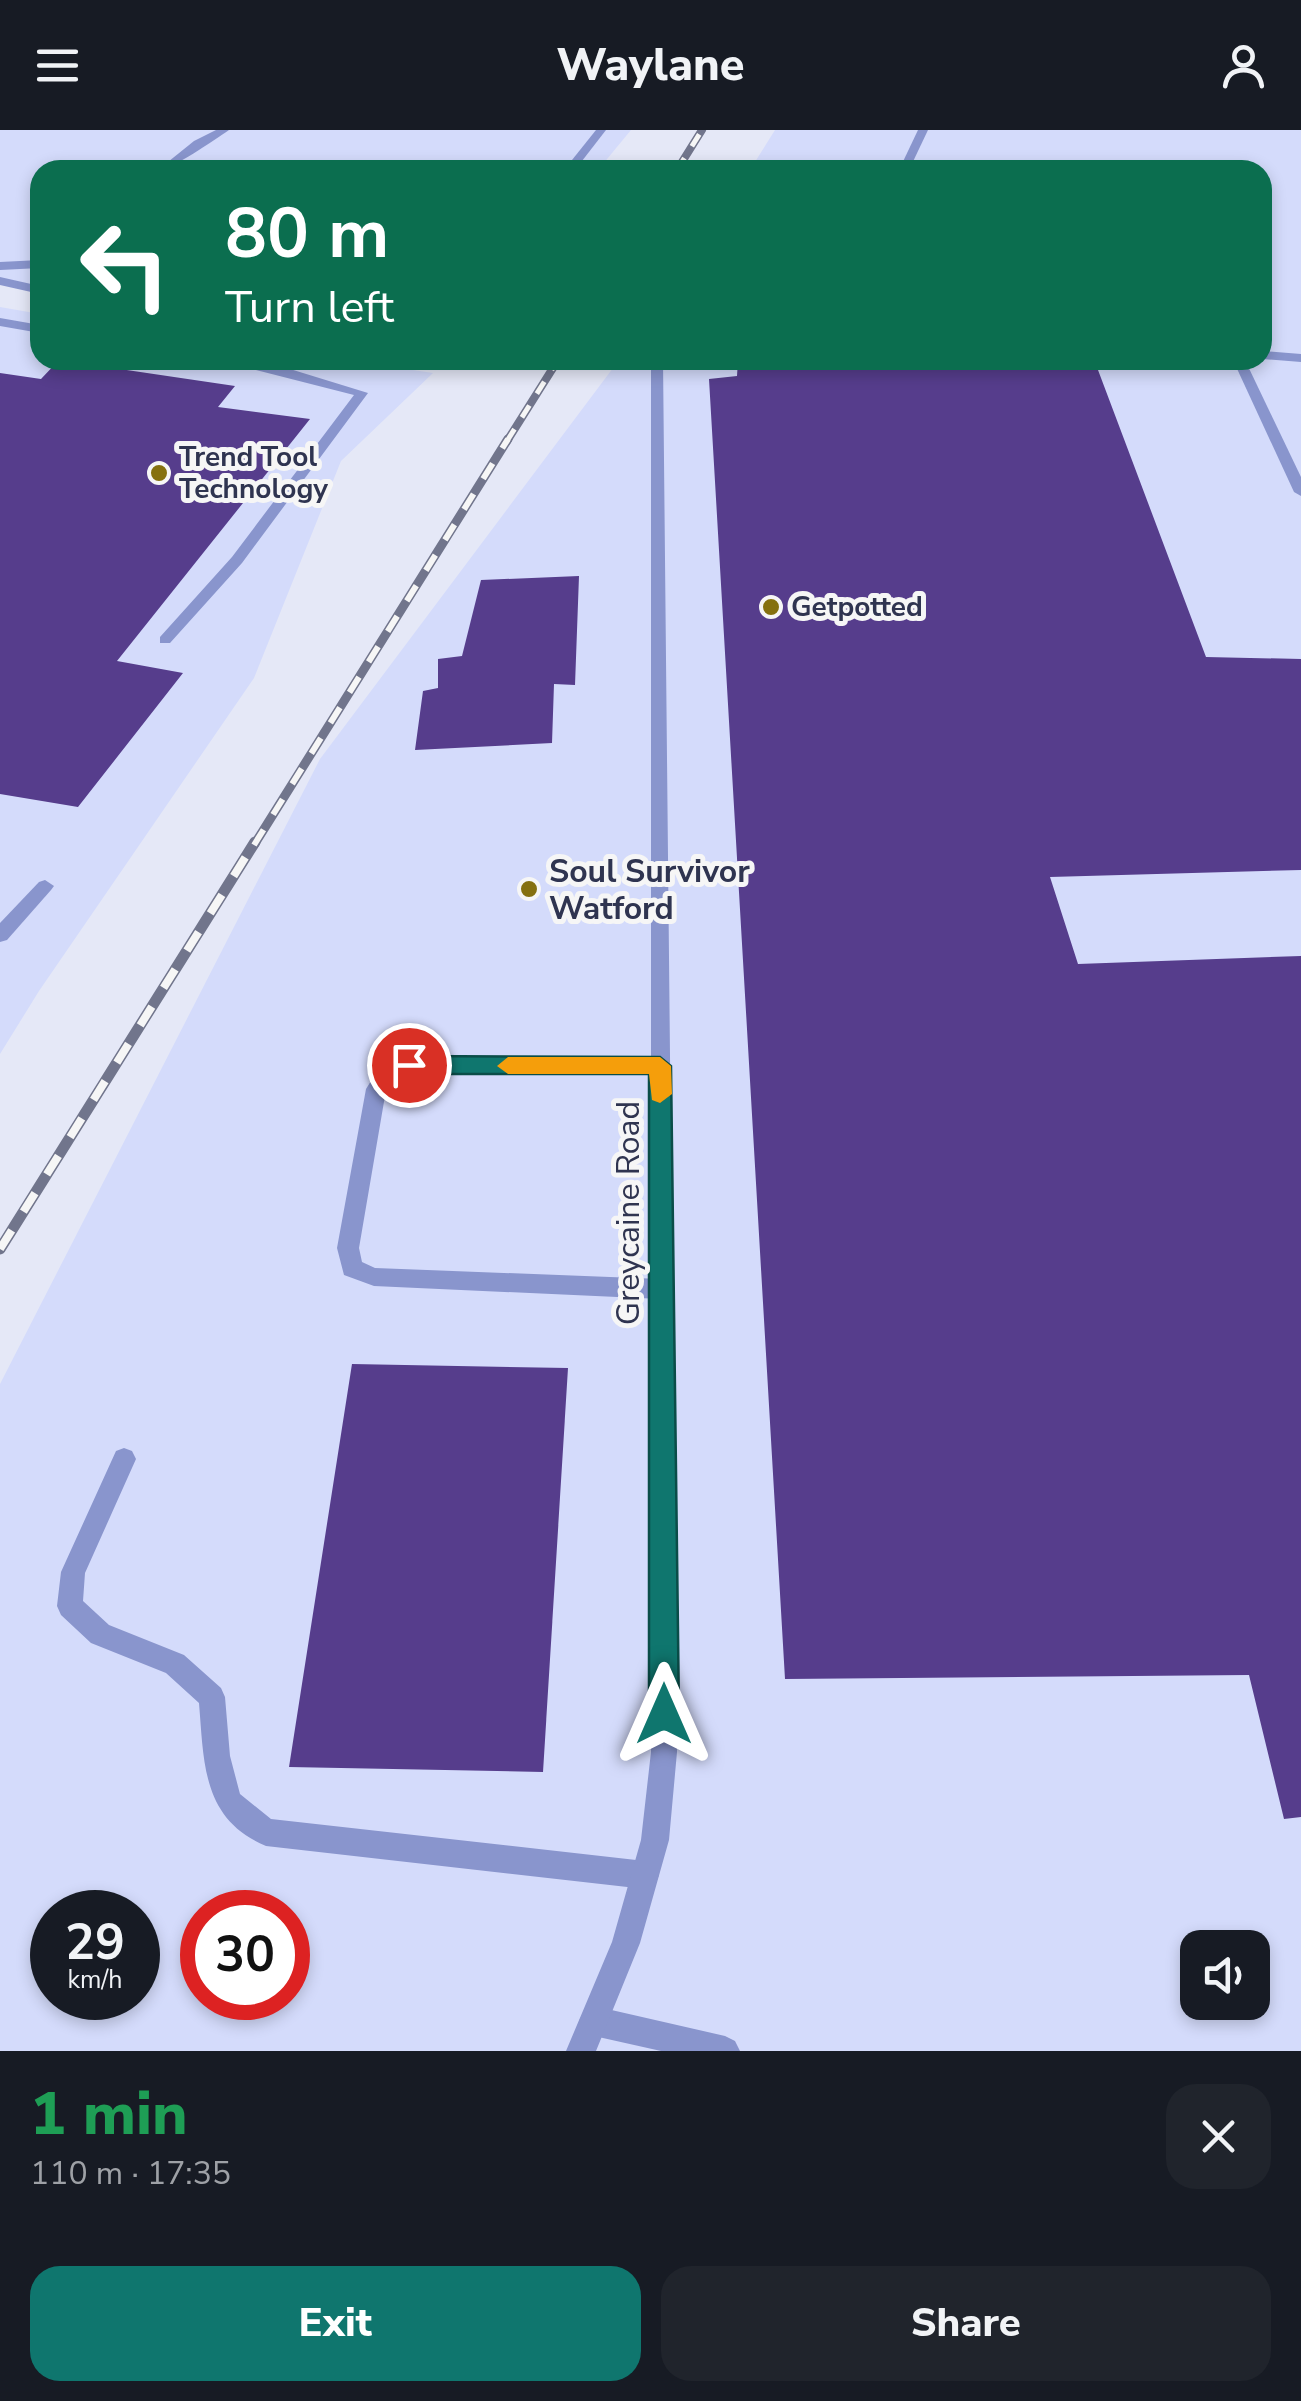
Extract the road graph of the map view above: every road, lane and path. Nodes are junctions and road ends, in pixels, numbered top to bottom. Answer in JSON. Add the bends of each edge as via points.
{"nodes":[{"id":1,"x":224,"y":130,"type":"edge"},
{"id":2,"x":601,"y":130,"type":"edge"},
{"id":3,"x":924,"y":130,"type":"edge"},
{"id":4,"x":176,"y":160,"type":"edge"},
{"id":5,"x":577,"y":160,"type":"edge"},
{"id":6,"x":909,"y":160,"type":"edge"},
{"id":7,"x":30,"y":264,"type":"edge"},
{"id":8,"x":0,"y":266,"type":"edge"},
{"id":9,"x":0,"y":279,"type":"edge"},
{"id":10,"x":30,"y":280,"type":"edge"},
{"id":11,"x":30,"y":287,"type":"edge"},
{"id":12,"x":0,"y":322,"type":"edge"},
{"id":13,"x":30,"y":327,"type":"edge"},
{"id":14,"x":1272,"y":356,"type":"edge"},
{"id":15,"x":1301,"y":358,"type":"edge"},
{"id":16,"x":281,"y":370,"type":"edge"},
{"id":17,"x":657,"y":370,"type":"edge"},
{"id":18,"x":1244,"y":370,"type":"edge"},
{"id":19,"x":1301,"y":492,"type":"edge"},
{"id":20,"x":165,"y":640,"type":"dead end"},
{"id":21,"x":44,"y":886,"type":"dead end"},
{"id":22,"x":0,"y":935,"type":"edge"},
{"id":23,"x":660,"y":1066,"type":"junction"},
{"id":24,"x":661,"y":1289,"type":"junction"},
{"id":25,"x":124,"y":1459,"type":"dead end"},
{"id":26,"x":645,"y":1875,"type":"junction"},
{"id":27,"x":594,"y":2021,"type":"junction"},
{"id":28,"x":580,"y":2051,"type":"edge"},
{"id":29,"x":725,"y":2051,"type":"edge"}],
"edges":[{"from":1,"to":4,"type":"street"},
{"from":2,"to":5,"type":"street"},
{"from":3,"to":6,"type":"street"},
{"from":7,"to":8,"type":"street"},
{"from":9,"to":10,"type":"street"},
{"from":9,"to":11,"type":"street"},
{"from":12,"to":13,"type":"street"},
{"from":14,"to":15,"type":"street"},
{"from":16,"to":20,"type":"street","via":[[362,393],[237,560]]},
{"from":17,"to":23,"type":"street","name":"Greycaine Road"},
{"from":18,"to":19,"type":"street"},
{"from":21,"to":22,"type":"street"},
{"from":23,"to":24,"type":"street","name":"Greycaine Road"},
{"from":23,"to":24,"type":"street","via":[[409,1065],[386,1073],[376,1089],[348,1248],[352,1268],[374,1277]]},
{"from":24,"to":26,"type":"street","name":"Greycaine Road","via":[[664,1752],[656,1840]]},
{"from":25,"to":26,"type":"street","via":[[73,1572],[70,1606],[100,1634],[176,1664],[212,1697],[228,1802],[266,1832]]},
{"from":26,"to":27,"type":"street","name":"Greycaine Road"},
{"from":27,"to":28,"type":"street","name":"Greycaine Road"},
{"from":27,"to":29,"type":"street"}]}
